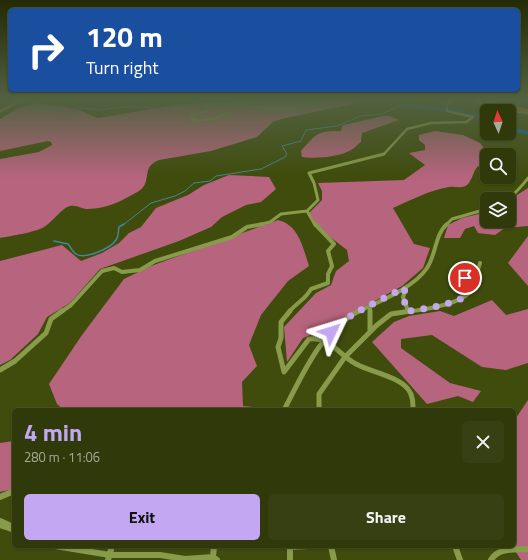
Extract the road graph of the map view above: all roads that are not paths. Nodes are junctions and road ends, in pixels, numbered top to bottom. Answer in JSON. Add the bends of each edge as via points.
{"nodes":[{"id":1,"x":422,"y":125,"type":"edge"},
{"id":2,"x":528,"y":178,"type":"edge"},
{"id":3,"x":516,"y":192,"type":"edge"},
{"id":4,"x":307,"y":211,"type":"junction"},
{"id":5,"x":480,"y":212,"type":"edge"},
{"id":6,"x":480,"y":263,"type":"dead end"},
{"id":7,"x":404,"y":288,"type":"junction"},
{"id":8,"x":370,"y":305,"type":"junction"},
{"id":9,"x":408,"y":311,"type":"junction"},
{"id":10,"x":370,"y":331,"type":"junction"},
{"id":11,"x":324,"y":340,"type":"junction"},
{"id":12,"x":345,"y":358,"type":"junction"},
{"id":13,"x":0,"y":370,"type":"edge"},
{"id":14,"x":286,"y":408,"type":"edge"},
{"id":15,"x":319,"y":408,"type":"edge"},
{"id":16,"x":414,"y":408,"type":"edge"},
{"id":17,"x":12,"y":492,"type":"edge"},
{"id":18,"x":0,"y":497,"type":"edge"},
{"id":19,"x":0,"y":521,"type":"edge"},
{"id":20,"x":0,"y":525,"type":"edge"},
{"id":21,"x":12,"y":529,"type":"edge"},
{"id":22,"x":64,"y":548,"type":"edge"},
{"id":23,"x":112,"y":548,"type":"edge"},
{"id":24,"x":214,"y":548,"type":"edge"},
{"id":25,"x":290,"y":548,"type":"edge"},
{"id":26,"x":331,"y":548,"type":"edge"},
{"id":27,"x":456,"y":548,"type":"edge"},
{"id":28,"x":528,"y":549,"type":"edge"},
{"id":29,"x":109,"y":558,"type":"edge"},
{"id":30,"x":215,"y":559,"type":"edge"},
{"id":31,"x":290,"y":560,"type":"edge"},
{"id":32,"x":334,"y":560,"type":"edge"},
{"id":33,"x":460,"y":560,"type":"edge"},
{"id":34,"x":491,"y":560,"type":"edge"}],
"edges":[{"from":1,"to":4,"type":"street","via":[[407,129],[384,154],[309,173],[318,200]]},
{"from":2,"to":3,"type":"street"},
{"from":4,"to":11,"type":"street","via":[[316,226],[334,244],[328,251],[332,266],[328,274],[328,283],[311,289],[306,298],[295,305],[281,322],[278,347],[284,372],[309,339],[315,337]]},
{"from":4,"to":13,"type":"street","via":[[281,214],[270,222],[247,227],[232,237],[155,261],[140,270],[122,272],[114,268],[102,271],[71,305],[51,319],[46,333],[15,361]]},
{"from":5,"to":7,"type":"street","via":[[459,216],[447,223],[439,234],[435,253],[427,269]]},
{"from":6,"to":9,"type":"street","via":[[478,270],[465,278],[469,293],[464,298],[426,309]]},
{"from":7,"to":8,"type":"street"},
{"from":7,"to":9,"type":"street","via":[[403,298]]},
{"from":8,"to":10,"type":"street"},
{"from":8,"to":11,"type":"street","via":[[341,322]]},
{"from":9,"to":10,"type":"street","via":[[391,314]]},
{"from":10,"to":12,"type":"street"},
{"from":11,"to":12,"type":"street","via":[[334,345]]},
{"from":11,"to":14,"type":"street"},
{"from":12,"to":15,"type":"street","via":[[320,394]]},
{"from":12,"to":16,"type":"street","via":[[408,389]]},
{"from":17,"to":18,"type":"street"},
{"from":19,"to":21,"type":"street"},
{"from":20,"to":21,"type":"street"},
{"from":22,"to":29,"type":"street"},
{"from":23,"to":29,"type":"street"},
{"from":24,"to":30,"type":"street"},
{"from":25,"to":31,"type":"street"},
{"from":26,"to":32,"type":"street"},
{"from":27,"to":33,"type":"street"},
{"from":28,"to":34,"type":"street","via":[[502,550],[492,556]]},
{"from":29,"to":30,"type":"street","via":[[160,555],[185,559]]}]}
